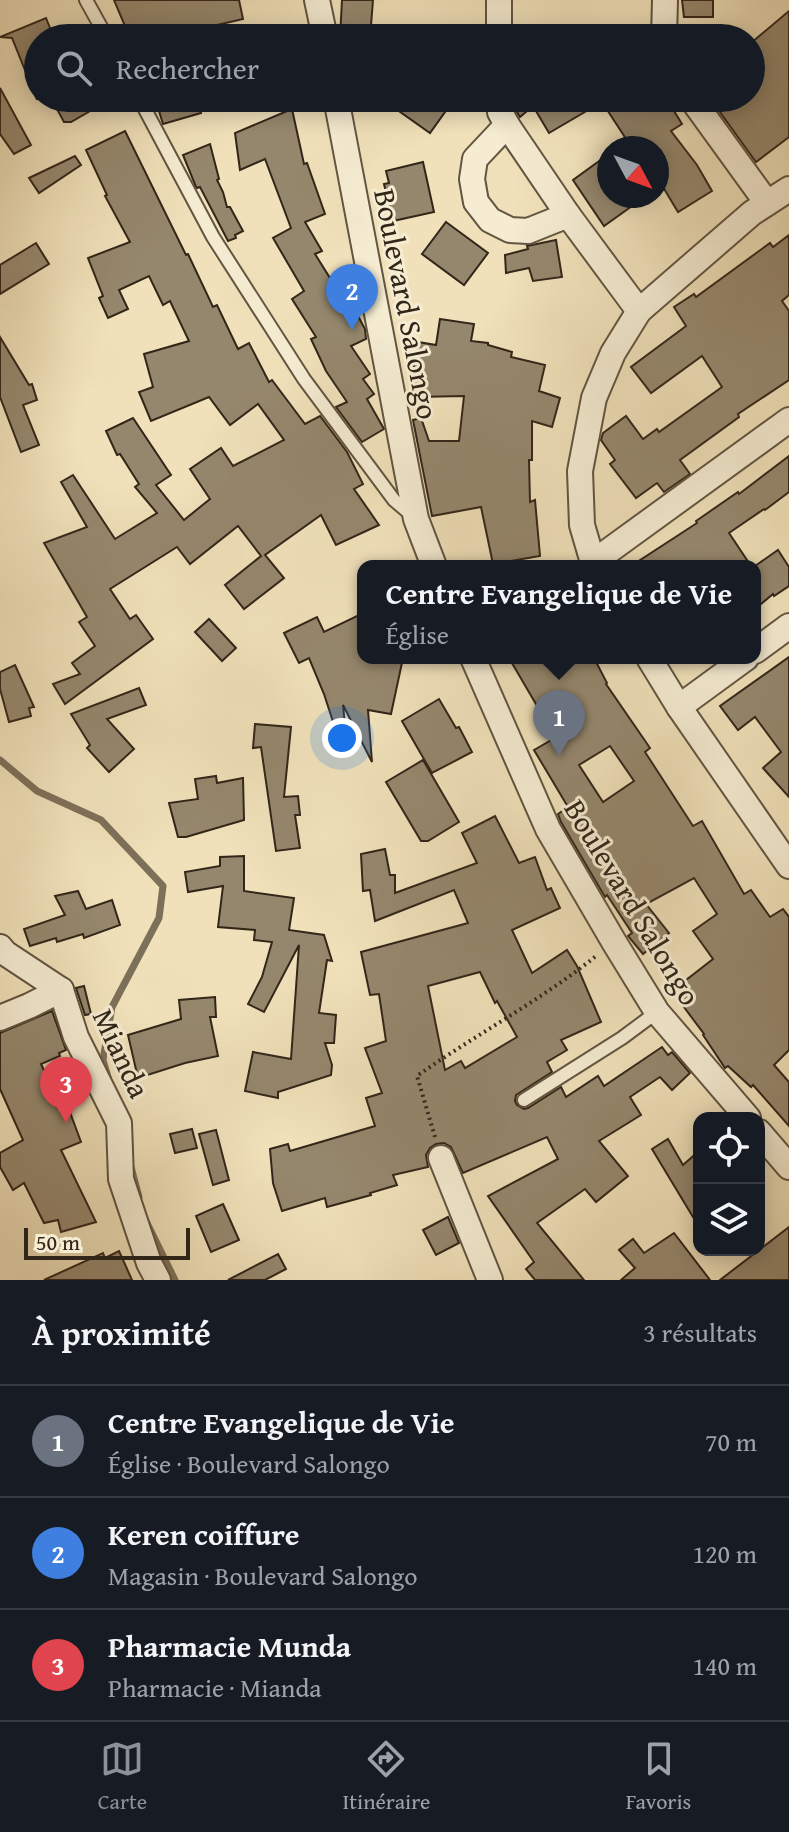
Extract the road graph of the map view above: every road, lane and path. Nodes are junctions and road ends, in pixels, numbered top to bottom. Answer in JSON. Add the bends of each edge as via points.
{"nodes":[{"id":1,"x":86,"y":0,"type":"edge"},
{"id":2,"x":317,"y":0,"type":"edge"},
{"id":3,"x":499,"y":0,"type":"edge"},
{"id":4,"x":665,"y":0,"type":"edge"},
{"id":5,"x":99,"y":24,"type":"edge"},
{"id":6,"x":322,"y":24,"type":"edge"},
{"id":7,"x":499,"y":24,"type":"edge"},
{"id":8,"x":664,"y":24,"type":"edge"},
{"id":9,"x":146,"y":112,"type":"edge"},
{"id":10,"x":339,"y":112,"type":"edge"},
{"id":11,"x":500,"y":112,"type":"edge"},
{"id":12,"x":701,"y":112,"type":"edge"},
{"id":13,"x":507,"y":125,"type":"junction"},
{"id":14,"x":789,"y":189,"type":"edge"},
{"id":15,"x":767,"y":203,"type":"junction"},
{"id":16,"x":568,"y":215,"type":"junction"},
{"id":17,"x":639,"y":311,"type":"junction"},
{"id":18,"x":789,"y":420,"type":"edge"},
{"id":19,"x":416,"y":519,"type":"junction"},
{"id":20,"x":432,"y":560,"type":"edge"},
{"id":21,"x":592,"y":560,"type":"edge"},
{"id":22,"x":598,"y":560,"type":"edge"},
{"id":23,"x":789,"y":626,"type":"edge"},
{"id":24,"x":761,"y":647,"type":"edge"},
{"id":25,"x":476,"y":664,"type":"edge"},
{"id":26,"x":653,"y":664,"type":"edge"},
{"id":27,"x":738,"y":664,"type":"edge"},
{"id":28,"x":679,"y":707,"type":"junction"},
{"id":29,"x":779,"y":833,"type":"edge"},
{"id":30,"x":789,"y":866,"type":"edge"},
{"id":31,"x":614,"y":942,"type":"junction"},
{"id":32,"x":0,"y":947,"type":"edge"},
{"id":33,"x":61,"y":990,"type":"junction"},
{"id":34,"x":657,"y":1012,"type":"junction"},
{"id":35,"x":0,"y":1018,"type":"edge"},
{"id":36,"x":524,"y":1100,"type":"dead end"},
{"id":37,"x":743,"y":1112,"type":"edge"},
{"id":38,"x":765,"y":1139,"type":"edge"},
{"id":39,"x":441,"y":1158,"type":"joint"},
{"id":40,"x":789,"y":1167,"type":"edge"},
{"id":41,"x":158,"y":1280,"type":"edge"},
{"id":42,"x":490,"y":1280,"type":"edge"}],
"edges":[{"from":1,"to":5,"type":"lane"},
{"from":2,"to":6,"type":"street"},
{"from":3,"to":7,"type":"street"},
{"from":4,"to":8,"type":"street"},
{"from":9,"to":19,"type":"lane","via":[[213,237],[304,379],[394,500]]},
{"from":10,"to":19,"type":"street","name":"Boulevard Salongo"},
{"from":11,"to":13,"type":"street"},
{"from":12,"to":15,"type":"street"},
{"from":13,"to":16,"type":"street"},
{"from":13,"to":16,"type":"street","via":[[475,159],[476,202],[490,220],[510,230],[528,231]]},
{"from":14,"to":15,"type":"street"},
{"from":15,"to":17,"type":"street"},
{"from":16,"to":17,"type":"street"},
{"from":17,"to":21,"type":"street","via":[[594,398],[580,471],[582,525]]},
{"from":18,"to":22,"type":"street"},
{"from":19,"to":20,"type":"street","name":"Boulevard Salongo"},
{"from":23,"to":24,"type":"street"},
{"from":25,"to":31,"type":"street","name":"Boulevard Salongo","via":[[548,829]]},
{"from":26,"to":28,"type":"street"},
{"from":27,"to":28,"type":"street"},
{"from":28,"to":29,"type":"street"},
{"from":29,"to":30,"type":"street"},
{"from":31,"to":34,"type":"street","name":"Boulevard Salongo"},
{"from":31,"to":39,"type":"path","via":[[573,975],[417,1076]]},
{"from":32,"to":33,"type":"street"},
{"from":33,"to":35,"type":"street"},
{"from":33,"to":41,"type":"street","name":"Mianda","via":[[76,1037],[119,1123],[121,1179]]},
{"from":34,"to":36,"type":"lane"},
{"from":34,"to":37,"type":"street","name":"Boulevard Salongo"},
{"from":38,"to":40,"type":"street"},
{"from":39,"to":42,"type":"street"}]}
